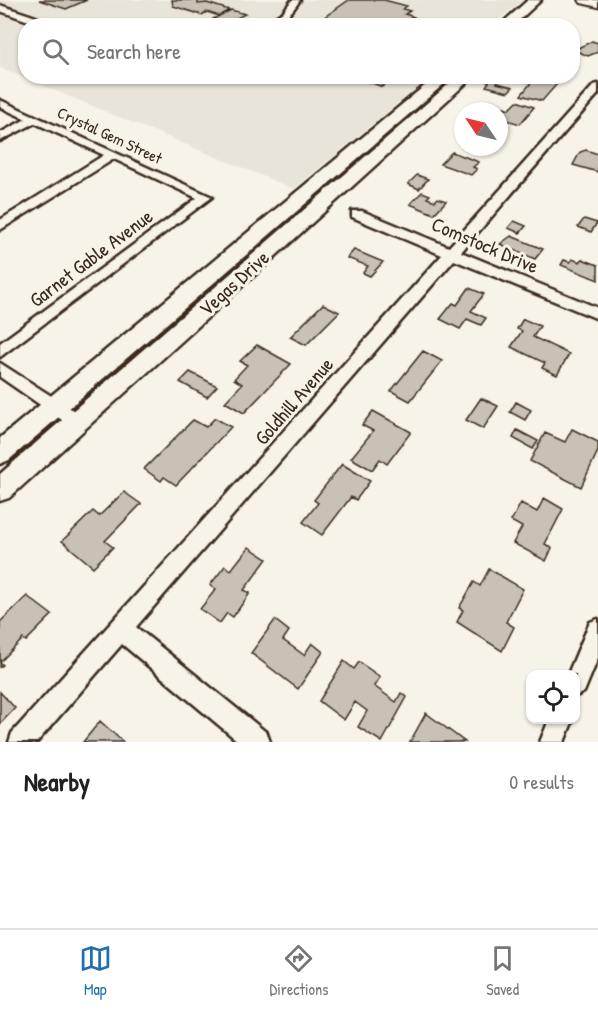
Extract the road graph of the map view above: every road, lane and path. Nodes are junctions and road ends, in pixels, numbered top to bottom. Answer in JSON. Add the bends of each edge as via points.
{"nodes":[{"id":1,"x":296,"y":0,"type":"edge"},
{"id":2,"x":586,"y":0,"type":"edge"},
{"id":3,"x":598,"y":3,"type":"edge"},
{"id":4,"x":540,"y":4,"type":"edge"},
{"id":5,"x":0,"y":8,"type":"edge"},
{"id":6,"x":30,"y":18,"type":"edge"},
{"id":7,"x":279,"y":18,"type":"edge"},
{"id":8,"x":518,"y":18,"type":"edge"},
{"id":9,"x":530,"y":18,"type":"edge"},
{"id":10,"x":435,"y":84,"type":"edge"},
{"id":11,"x":458,"y":84,"type":"edge"},
{"id":12,"x":598,"y":87,"type":"edge"},
{"id":13,"x":0,"y":103,"type":"edge"},
{"id":14,"x":35,"y":119,"type":"junction"},
{"id":15,"x":0,"y":138,"type":"edge"},
{"id":16,"x":357,"y":151,"type":"junction"},
{"id":17,"x":112,"y":155,"type":"junction"},
{"id":18,"x":375,"y":158,"type":"junction"},
{"id":19,"x":206,"y":197,"type":"joint"},
{"id":20,"x":357,"y":213,"type":"dead end"},
{"id":21,"x":0,"y":226,"type":"edge"},
{"id":22,"x":452,"y":252,"type":"junction"},
{"id":23,"x":598,"y":314,"type":"edge"},
{"id":24,"x":0,"y":351,"type":"edge"},
{"id":25,"x":0,"y":369,"type":"edge"},
{"id":26,"x":55,"y":406,"type":"junction"},
{"id":27,"x":78,"y":422,"type":"junction"},
{"id":28,"x":0,"y":453,"type":"edge"},
{"id":29,"x":0,"y":490,"type":"edge"},
{"id":30,"x":122,"y":630,"type":"junction"},
{"id":31,"x":598,"y":630,"type":"edge"},
{"id":32,"x":580,"y":674,"type":"edge"},
{"id":33,"x":559,"y":724,"type":"edge"},
{"id":34,"x":21,"y":742,"type":"edge"},
{"id":35,"x":258,"y":742,"type":"edge"},
{"id":36,"x":552,"y":742,"type":"edge"}],
"edges":[{"from":1,"to":7,"type":"street"},
{"from":2,"to":3,"type":"main road"},
{"from":4,"to":8,"type":"main road"},
{"from":4,"to":9,"type":"main road"},
{"from":5,"to":6,"type":"street"},
{"from":10,"to":16,"type":"main road","name":"Vegas Drive"},
{"from":11,"to":18,"type":"main road","name":"Vegas Drive"},
{"from":12,"to":22,"type":"street","name":"Goldhill Avenue"},
{"from":13,"to":14,"type":"street","name":"Crystal Gem Street"},
{"from":14,"to":15,"type":"street"},
{"from":14,"to":17,"type":"street","name":"Crystal Gem Street"},
{"from":16,"to":18,"type":"main road"},
{"from":16,"to":26,"type":"main road","name":"Vegas Drive"},
{"from":17,"to":19,"type":"street","name":"Crystal Gem Street"},
{"from":17,"to":21,"type":"street"},
{"from":18,"to":27,"type":"main road","name":"Vegas Drive"},
{"from":19,"to":24,"type":"street","name":"Garnet Gable Avenue"},
{"from":20,"to":22,"type":"street","name":"Comstock Drive"},
{"from":22,"to":23,"type":"street","name":"Comstock Drive"},
{"from":22,"to":30,"type":"street","name":"Goldhill Avenue"},
{"from":25,"to":26,"type":"street"},
{"from":26,"to":27,"type":"street"},
{"from":26,"to":28,"type":"main road","name":"Vegas Drive"},
{"from":27,"to":29,"type":"main road","name":"Vegas Drive"},
{"from":30,"to":34,"type":"street","name":"Goldhill Avenue"},
{"from":30,"to":35,"type":"street"},
{"from":31,"to":32,"type":"street"},
{"from":33,"to":36,"type":"street"}]}
